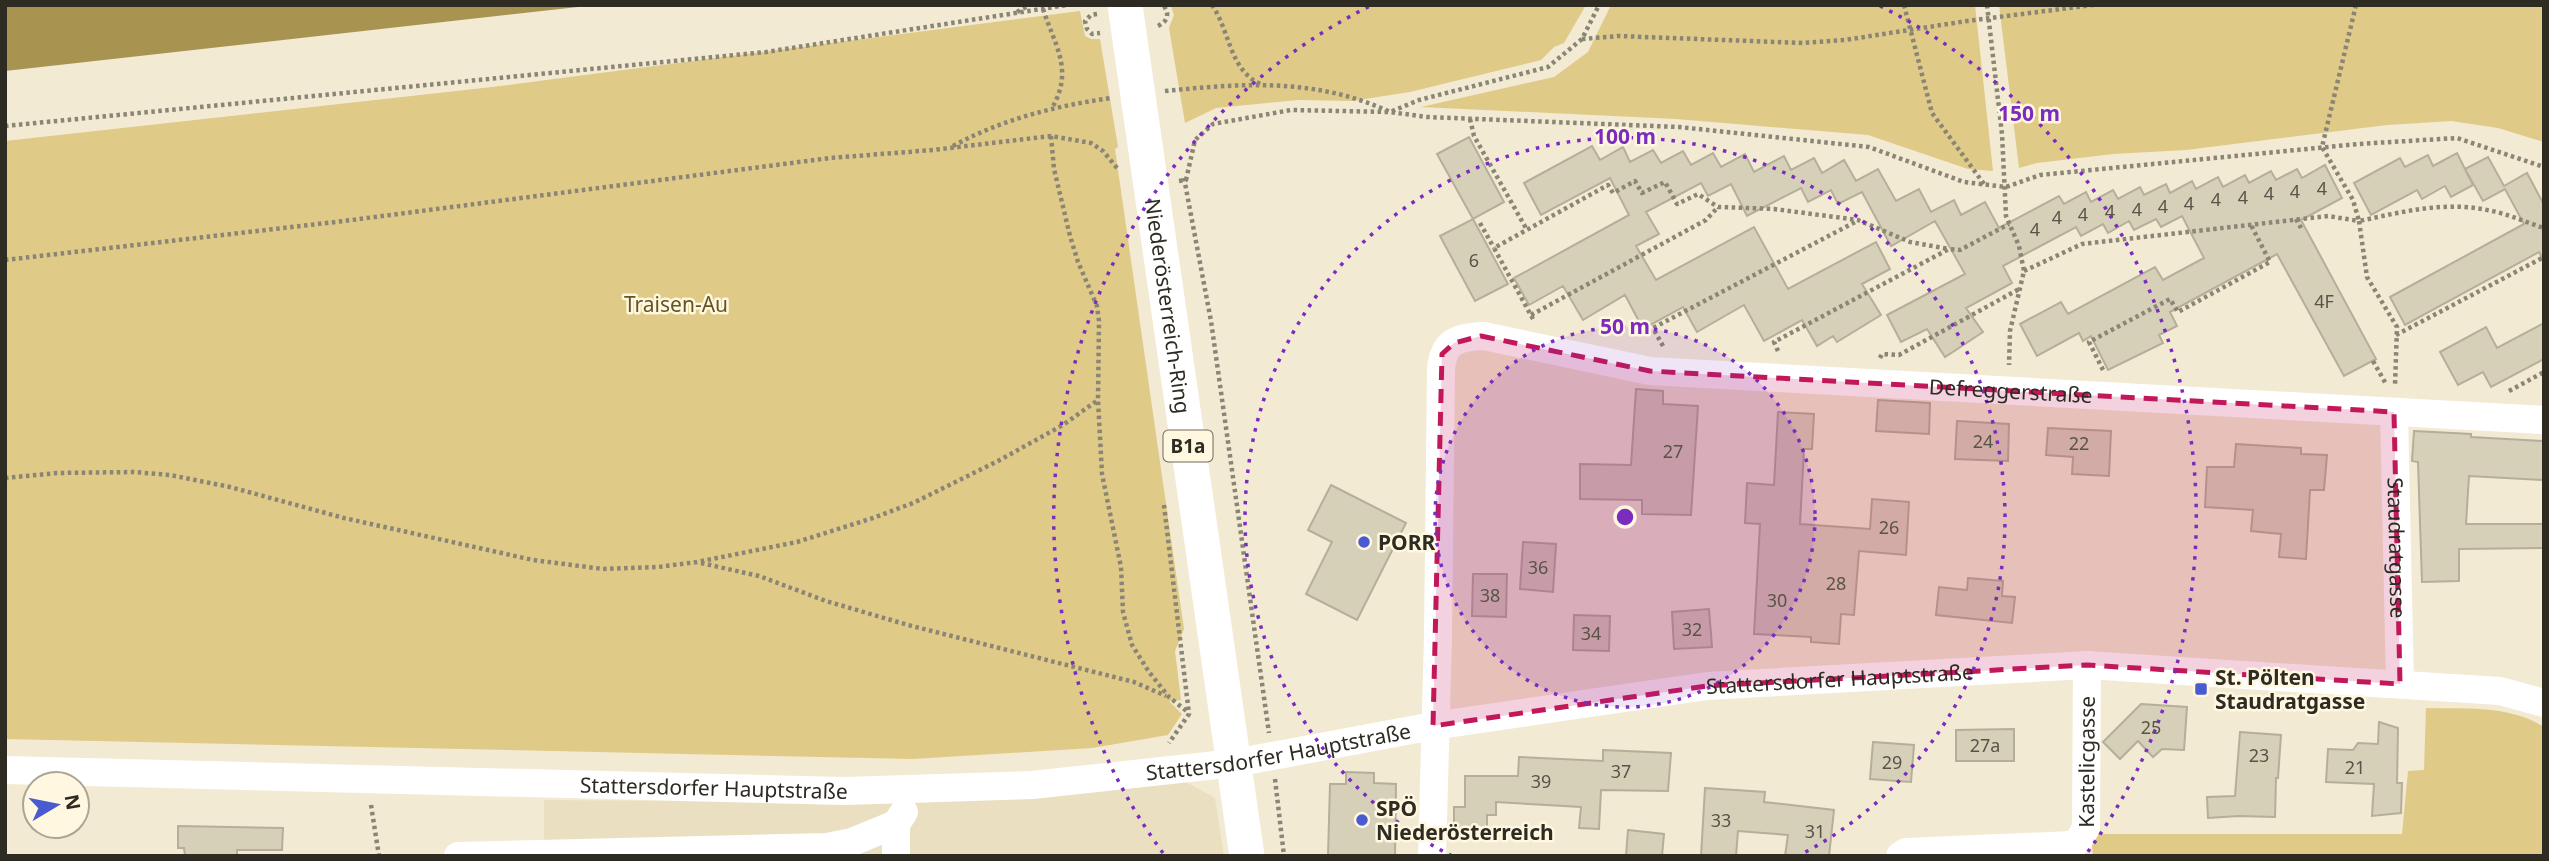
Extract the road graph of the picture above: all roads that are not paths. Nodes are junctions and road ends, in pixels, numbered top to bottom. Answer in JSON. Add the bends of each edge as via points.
{"nodes":[{"id":1,"x":1120,"y":19,"type":"edge"},
{"id":2,"x":2393,"y":412,"type":"junction"},
{"id":3,"x":2544,"y":420,"type":"edge"},
{"id":4,"x":2087,"y":666,"type":"junction"},
{"id":5,"x":2400,"y":684,"type":"junction"},
{"id":6,"x":2544,"y":703,"type":"edge"},
{"id":7,"x":1433,"y":726,"type":"junction"},
{"id":8,"x":1235,"y":763,"type":"junction"},
{"id":9,"x":5,"y":770,"type":"edge"},
{"id":10,"x":918,"y":789,"type":"junction"},
{"id":11,"x":896,"y":824,"type":"junction"},
{"id":12,"x":458,"y":856,"type":"edge"},
{"id":13,"x":896,"y":856,"type":"edge"},
{"id":14,"x":1247,"y":856,"type":"edge"},
{"id":15,"x":1432,"y":856,"type":"edge"},
{"id":16,"x":1900,"y":856,"type":"edge"}],
"edges":[{"from":1,"to":8,"type":"main road","name":"Niederösterreich-Ring","number":"B1a","via":[[1143,129]]},
{"from":2,"to":3,"type":"street","name":"Defreggerstraße"},
{"from":2,"to":5,"type":"street","name":"Staudratgasse"},
{"from":2,"to":7,"type":"street","name":"Defreggerstraße","via":[[1650,371],[1481,336],[1454,343],[1442,354]]},
{"from":4,"to":5,"type":"street","name":"Stattersdorfer Hauptstraße"},
{"from":4,"to":7,"type":"street","name":"Stattersdorfer Hauptstraße","via":[[1707,686]]},
{"from":4,"to":16,"type":"street","name":"Kastelicgasse","via":[[2086,828],[2079,840],[2073,845],[1906,852]]},
{"from":5,"to":6,"type":"street","name":"Stattersdorfer Hauptstraße","via":[[2500,691]]},
{"from":7,"to":8,"type":"street","name":"Stattersdorfer Hauptstraße"},
{"from":7,"to":15,"type":"street"},
{"from":8,"to":10,"type":"street","name":"Stattersdorfer Hauptstraße","via":[[1032,785]]},
{"from":8,"to":14,"type":"main road","name":"Niederösterreich-Ring","number":"B1a"},
{"from":9,"to":10,"type":"street","name":"Stattersdorfer Hauptstraße","via":[[844,791]]},
{"from":10,"to":11,"type":"street"},
{"from":11,"to":12,"type":"street","via":[[827,847]]},
{"from":11,"to":13,"type":"street"}]}
